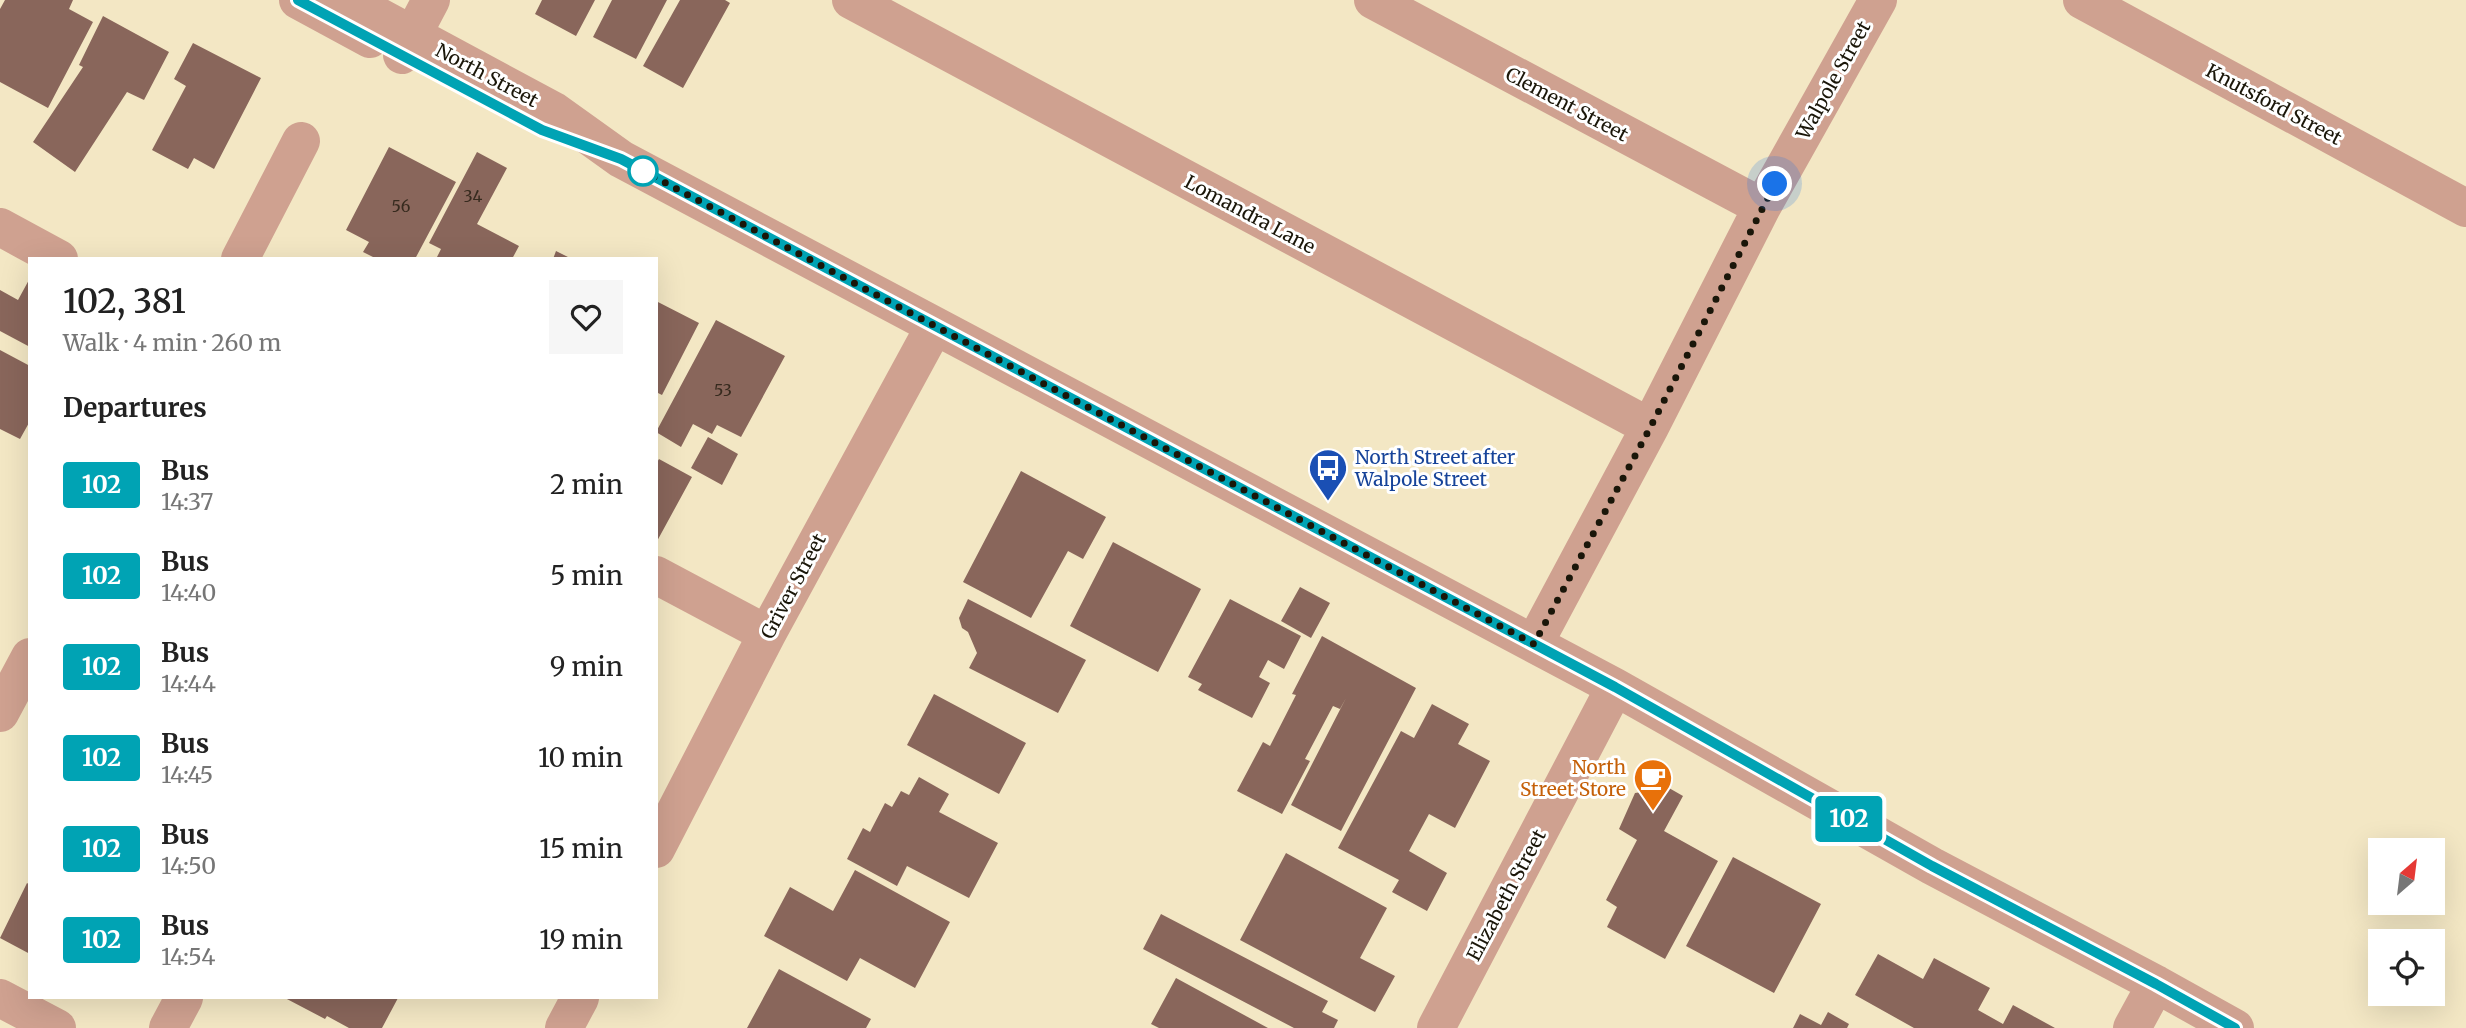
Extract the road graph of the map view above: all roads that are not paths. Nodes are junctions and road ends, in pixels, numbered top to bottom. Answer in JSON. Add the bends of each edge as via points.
{"nodes":[{"id":1,"x":298,"y":0,"type":"edge"},
{"id":2,"x":348,"y":0,"type":"edge"},
{"id":3,"x":430,"y":0,"type":"edge"},
{"id":4,"x":851,"y":0,"type":"edge"},
{"id":5,"x":1373,"y":0,"type":"edge"},
{"id":6,"x":1878,"y":0,"type":"edge"},
{"id":7,"x":2082,"y":0,"type":"edge"},
{"id":8,"x":392,"y":29,"type":"edge"},
{"id":9,"x":301,"y":141,"type":"dead end"},
{"id":10,"x":1762,"y":207,"type":"junction"},
{"id":11,"x":2466,"y":208,"type":"edge"},
{"id":12,"x":0,"y":227,"type":"edge"},
{"id":13,"x":56,"y":257,"type":"edge"},
{"id":14,"x":241,"y":257,"type":"edge"},
{"id":15,"x":934,"y":327,"type":"junction"},
{"id":16,"x":1650,"y":428,"type":"junction"},
{"id":17,"x":658,"y":576,"type":"edge"},
{"id":18,"x":767,"y":634,"type":"junction"},
{"id":19,"x":1534,"y":644,"type":"junction"},
{"id":20,"x":28,"y":661,"type":"edge"},
{"id":21,"x":1615,"y":687,"type":"junction"},
{"id":22,"x":0,"y":713,"type":"edge"},
{"id":23,"x":658,"y":845,"type":"edge"},
{"id":24,"x":2156,"y":984,"type":"junction"},
{"id":25,"x":0,"y":998,"type":"edge"},
{"id":26,"x":183,"y":999,"type":"edge"},
{"id":27,"x":579,"y":999,"type":"edge"},
{"id":28,"x":57,"y":1028,"type":"edge"},
{"id":29,"x":168,"y":1028,"type":"edge"},
{"id":30,"x":564,"y":1028,"type":"edge"},
{"id":31,"x":1436,"y":1028,"type":"edge"},
{"id":32,"x":2132,"y":1028,"type":"edge"},
{"id":33,"x":2235,"y":1028,"type":"edge"}],
"edges":[{"from":1,"to":8,"type":"street","name":"North Street"},
{"from":2,"to":8,"type":"street","name":"North Street"},
{"from":3,"to":8,"type":"street"},
{"from":4,"to":16,"type":"street","name":"Lomandra Lane"},
{"from":5,"to":10,"type":"street","name":"Clement Street"},
{"from":6,"to":10,"type":"street","name":"Walpole Street"},
{"from":7,"to":11,"type":"street","name":"Knutsford Street"},
{"from":8,"to":15,"type":"street","name":"North Street","via":[[554,111],[621,159]]},
{"from":9,"to":14,"type":"street"},
{"from":10,"to":16,"type":"street","name":"Walpole Street"},
{"from":12,"to":13,"type":"street"},
{"from":15,"to":18,"type":"street","name":"Griver Street"},
{"from":15,"to":19,"type":"street","name":"North Street"},
{"from":16,"to":19,"type":"street","name":"Walpole Street"},
{"from":17,"to":18,"type":"street"},
{"from":18,"to":23,"type":"street","name":"Griver Street"},
{"from":19,"to":21,"type":"street","name":"North Street"},
{"from":20,"to":22,"type":"street"},
{"from":21,"to":24,"type":"street","name":"North Street","via":[[1932,866]]},
{"from":21,"to":31,"type":"street","name":"Elizabeth Street"},
{"from":24,"to":32,"type":"street"},
{"from":24,"to":33,"type":"street","name":"North Street"},
{"from":25,"to":28,"type":"street"},
{"from":26,"to":29,"type":"street"},
{"from":27,"to":30,"type":"street"}]}
